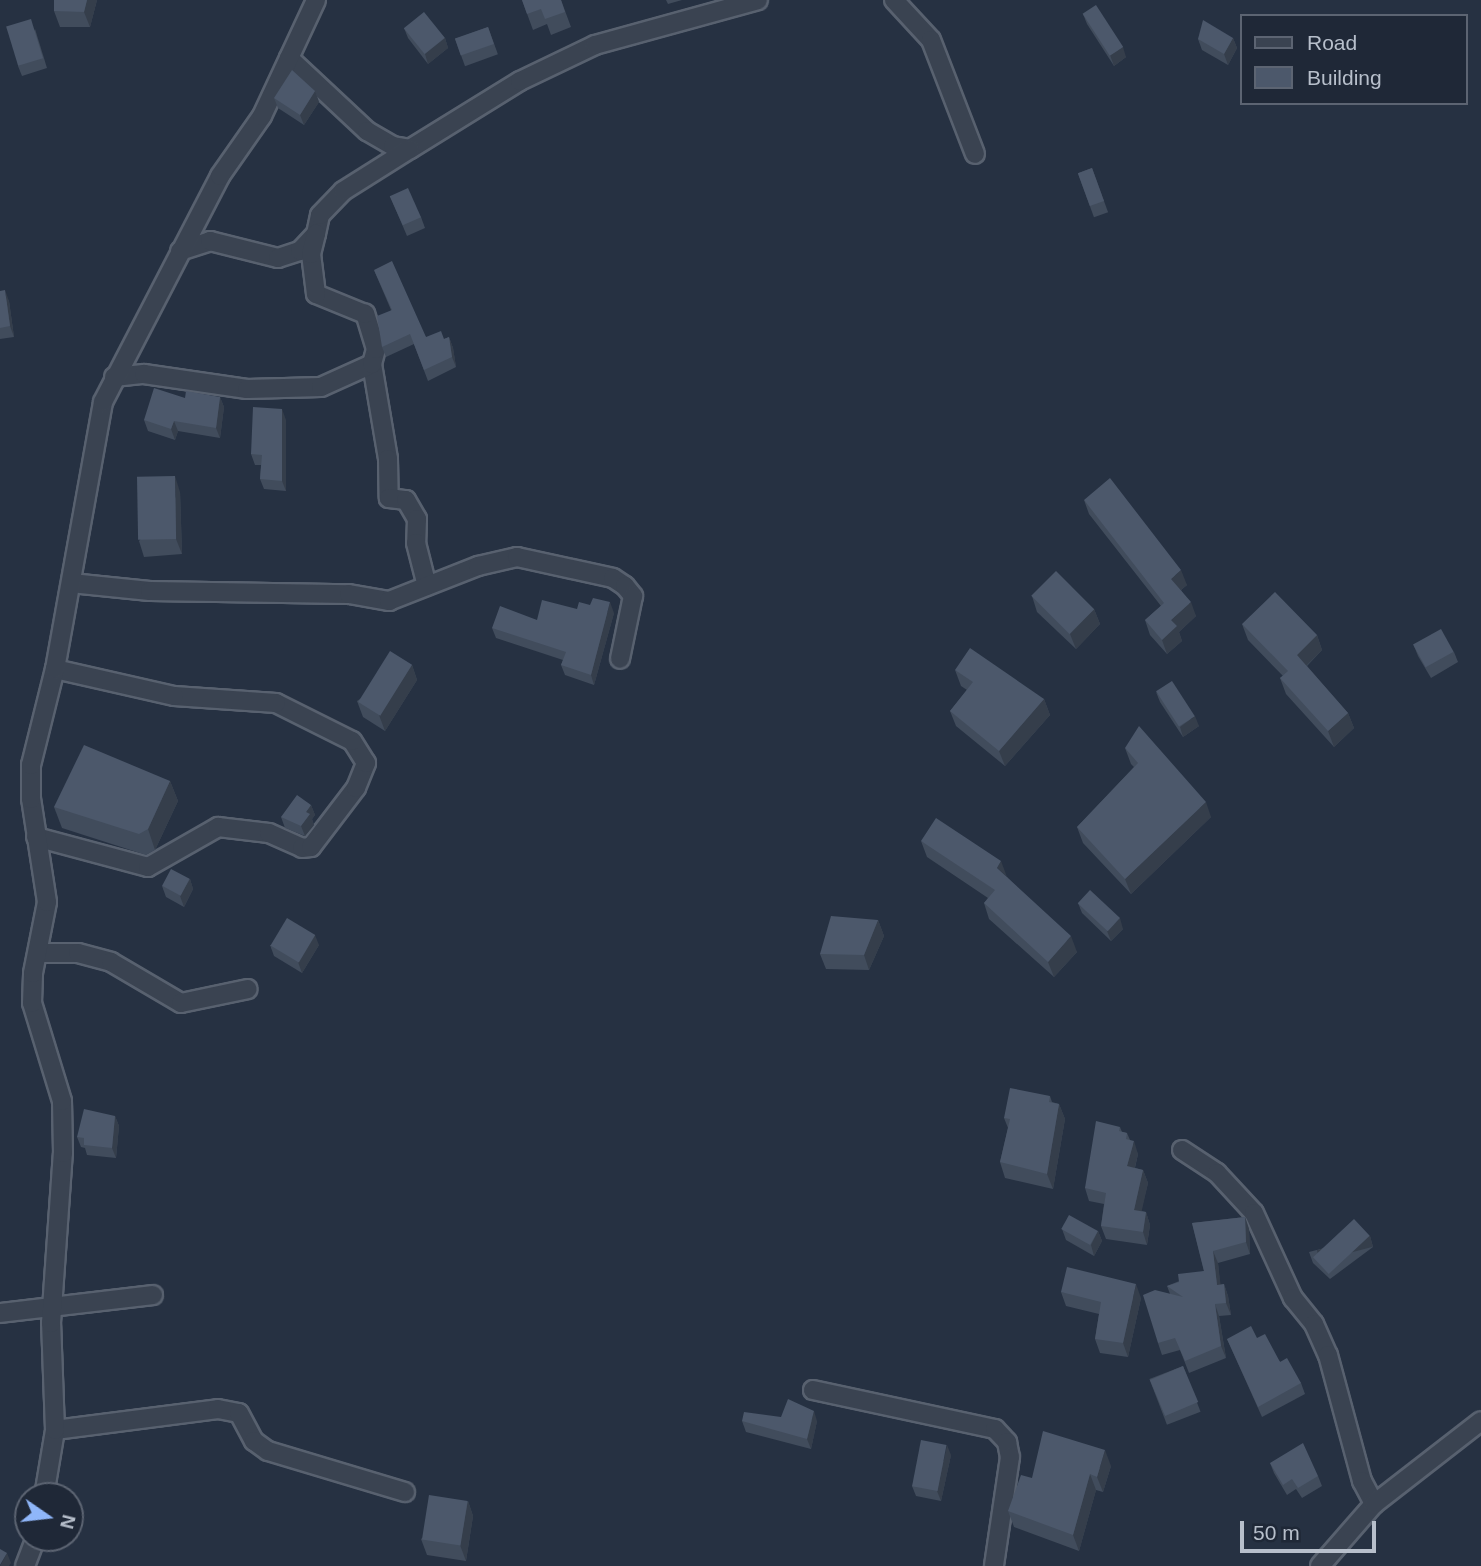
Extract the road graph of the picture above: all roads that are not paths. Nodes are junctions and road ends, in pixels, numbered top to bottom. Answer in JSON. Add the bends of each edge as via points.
{"nodes":[{"id":1,"x":316,"y":0,"type":"edge"},
{"id":2,"x":758,"y":0,"type":"edge"},
{"id":3,"x":894,"y":0,"type":"edge"},
{"id":4,"x":289,"y":58,"type":"junction"},
{"id":5,"x":411,"y":149,"type":"junction"},
{"id":6,"x":975,"y":153,"type":"dead end"},
{"id":7,"x":316,"y":234,"type":"junction"},
{"id":8,"x":180,"y":251,"type":"junction"},
{"id":9,"x":372,"y":364,"type":"junction"},
{"id":10,"x":114,"y":377,"type":"junction"},
{"id":11,"x":71,"y":583,"type":"junction"},
{"id":12,"x":427,"y":586,"type":"junction"},
{"id":13,"x":620,"y":659,"type":"dead end"},
{"id":14,"x":55,"y":669,"type":"junction"},
{"id":15,"x":36,"y":837,"type":"junction"},
{"id":16,"x":38,"y":953,"type":"junction"},
{"id":17,"x":248,"y":989,"type":"dead end"},
{"id":18,"x":1182,"y":1150,"type":"dead end"},
{"id":19,"x":153,"y":1295,"type":"dead end"},
{"id":20,"x":52,"y":1303,"type":"junction"},
{"id":21,"x":0,"y":1313,"type":"edge"},
{"id":22,"x":813,"y":1390,"type":"dead end"},
{"id":23,"x":1481,"y":1421,"type":"edge"},
{"id":24,"x":55,"y":1430,"type":"junction"},
{"id":25,"x":46,"y":1482,"type":"edge"},
{"id":26,"x":405,"y":1492,"type":"dead end"},
{"id":27,"x":1374,"y":1504,"type":"junction"},
{"id":28,"x":994,"y":1566,"type":"edge"},
{"id":29,"x":1320,"y":1566,"type":"edge"}],
"edges":[{"from":1,"to":4,"type":"street"},
{"from":2,"to":5,"type":"street","via":[[595,45],[520,81]]},
{"from":3,"to":6,"type":"street","via":[[931,40]]},
{"from":4,"to":5,"type":"street","via":[[367,131],[393,146]]},
{"from":4,"to":8,"type":"street","via":[[262,116],[220,176]]},
{"from":5,"to":7,"type":"street","via":[[343,191],[320,215]]},
{"from":7,"to":8,"type":"street","via":[[300,251],[278,258],[209,242]]},
{"from":7,"to":9,"type":"street","via":[[311,254],[316,294],[365,314],[376,349]]},
{"from":8,"to":10,"type":"street"},
{"from":9,"to":10,"type":"street","via":[[321,387],[247,389],[144,374]]},
{"from":9,"to":12,"type":"street","via":[[388,459],[389,498],[406,500],[417,519],[416,543]]},
{"from":10,"to":11,"type":"street","via":[[93,444]]},
{"from":11,"to":12,"type":"street","via":[[150,592],[349,594],[389,601]]},
{"from":11,"to":14,"type":"street"},
{"from":12,"to":13,"type":"street","via":[[517,556],[613,578],[634,596]]},
{"from":14,"to":15,"type":"street","via":[[31,765]]},
{"from":14,"to":15,"type":"street","via":[[174,696],[276,703],[352,741],[366,763],[356,788],[311,847],[302,848],[270,833],[218,827],[148,867]]},
{"from":15,"to":16,"type":"street","via":[[47,902]]},
{"from":16,"to":17,"type":"street","via":[[78,953],[111,962],[181,1003]]},
{"from":16,"to":20,"type":"street","via":[[33,1003],[62,1101],[63,1153]]},
{"from":18,"to":27,"type":"street","via":[[1217,1173],[1254,1213],[1293,1298],[1314,1324],[1328,1355],[1362,1481]]},
{"from":19,"to":20,"type":"street"},
{"from":20,"to":21,"type":"street"},
{"from":20,"to":24,"type":"street"},
{"from":22,"to":28,"type":"street","via":[[995,1429],[1007,1442],[1010,1457]]},
{"from":23,"to":27,"type":"street"},
{"from":24,"to":25,"type":"street"},
{"from":24,"to":26,"type":"street","via":[[218,1409],[239,1413],[254,1441],[268,1451]]},
{"from":27,"to":29,"type":"street"}]}
